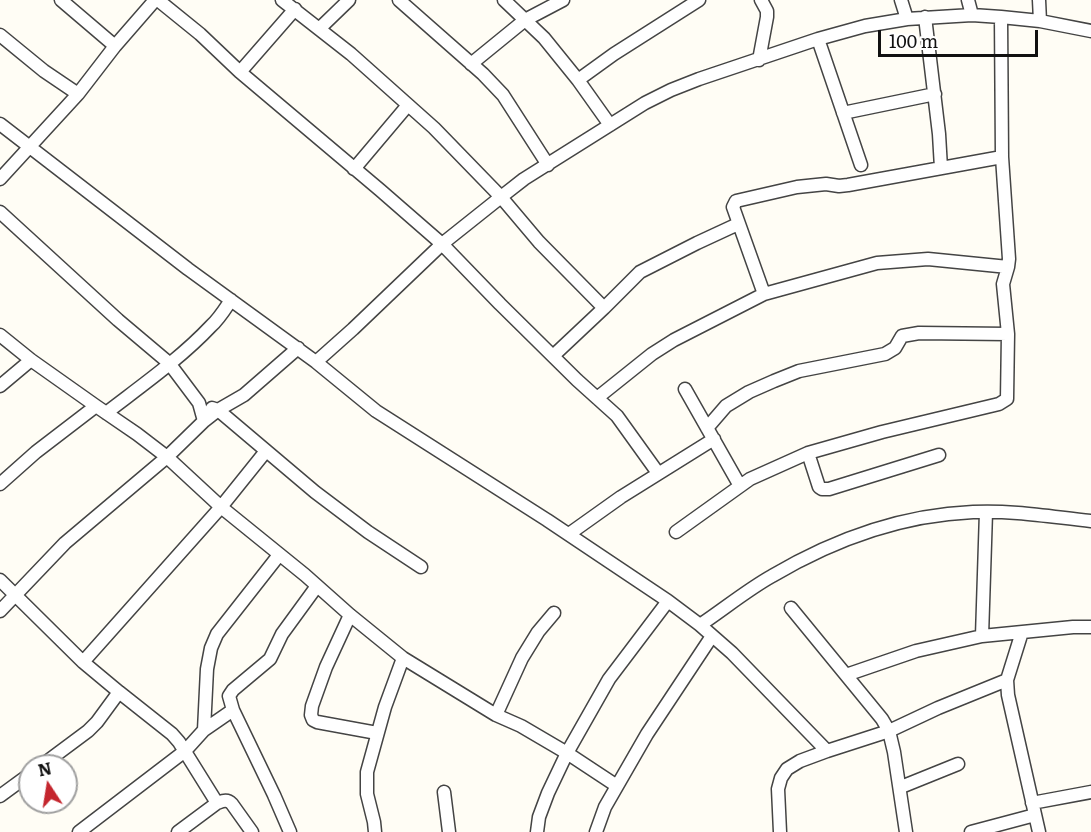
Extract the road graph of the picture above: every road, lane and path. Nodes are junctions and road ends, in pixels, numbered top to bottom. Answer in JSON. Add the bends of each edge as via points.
{"nodes":[{"id":1,"x":61,"y":0,"type":"edge"},
{"id":2,"x":157,"y":0,"type":"edge"},
{"id":3,"x":282,"y":0,"type":"edge"},
{"id":4,"x":349,"y":0,"type":"edge"},
{"id":5,"x":399,"y":0,"type":"edge"},
{"id":6,"x":504,"y":0,"type":"edge"},
{"id":7,"x":563,"y":0,"type":"edge"},
{"id":8,"x":699,"y":0,"type":"edge"},
{"id":9,"x":761,"y":0,"type":"edge"},
{"id":10,"x":901,"y":0,"type":"edge"},
{"id":11,"x":968,"y":0,"type":"edge"},
{"id":12,"x":1039,"y":0,"type":"edge"},
{"id":13,"x":295,"y":9,"type":"junction"},
{"id":14,"x":972,"y":15,"type":"junction"},
{"id":15,"x":925,"y":17,"type":"junction"},
{"id":16,"x":1001,"y":17,"type":"junction"},
{"id":17,"x":907,"y":19,"type":"junction"},
{"id":18,"x":525,"y":20,"type":"junction"},
{"id":19,"x":1040,"y":21,"type":"junction"},
{"id":20,"x":319,"y":30,"type":"junction"},
{"id":21,"x":1091,"y":31,"type":"edge"},
{"id":22,"x":0,"y":35,"type":"edge"},
{"id":23,"x":818,"y":39,"type":"junction"},
{"id":24,"x":115,"y":46,"type":"junction"},
{"id":25,"x":759,"y":60,"type":"junction"},
{"id":26,"x":471,"y":64,"type":"junction"},
{"id":27,"x":240,"y":72,"type":"junction"},
{"id":28,"x":578,"y":80,"type":"junction"},
{"id":29,"x":78,"y":94,"type":"junction"},
{"id":30,"x":934,"y":94,"type":"junction"},
{"id":31,"x":408,"y":105,"type":"junction"},
{"id":32,"x":843,"y":113,"type":"junction"},
{"id":33,"x":0,"y":124,"type":"edge"},
{"id":34,"x":610,"y":125,"type":"junction"},
{"id":35,"x":29,"y":148,"type":"junction"},
{"id":36,"x":1002,"y":157,"type":"junction"},
{"id":37,"x":548,"y":165,"type":"junction"},
{"id":38,"x":861,"y":165,"type":"dead end"},
{"id":39,"x":941,"y":168,"type":"junction"},
{"id":40,"x":354,"y":169,"type":"junction"},
{"id":41,"x":0,"y":178,"type":"edge"},
{"id":42,"x":501,"y":197,"type":"junction"},
{"id":43,"x":0,"y":212,"type":"edge"},
{"id":44,"x":738,"y":224,"type":"junction"},
{"id":45,"x":442,"y":244,"type":"junction"},
{"id":46,"x":1008,"y":267,"type":"junction"},
{"id":47,"x":764,"y":294,"type":"junction"},
{"id":48,"x":231,"y":300,"type":"junction"},
{"id":49,"x":604,"y":308,"type":"junction"},
{"id":50,"x":1008,"y":334,"type":"junction"},
{"id":51,"x":0,"y":335,"type":"edge"},
{"id":52,"x":298,"y":348,"type":"junction"},
{"id":53,"x":553,"y":356,"type":"junction"},
{"id":54,"x":31,"y":360,"type":"junction"},
{"id":55,"x":316,"y":362,"type":"junction"},
{"id":56,"x":169,"y":363,"type":"junction"},
{"id":57,"x":0,"y":386,"type":"edge"},
{"id":58,"x":685,"y":389,"type":"dead end"},
{"id":59,"x":597,"y":398,"type":"junction"},
{"id":60,"x":199,"y":403,"type":"junction"},
{"id":61,"x":101,"y":410,"type":"junction"},
{"id":62,"x":218,"y":410,"type":"junction"},
{"id":63,"x":204,"y":422,"type":"junction"},
{"id":64,"x":711,"y":433,"type":"junction"},
{"id":65,"x":266,"y":451,"type":"junction"},
{"id":66,"x":808,"y":453,"type":"junction"},
{"id":67,"x":939,"y":455,"type":"dead end"},
{"id":68,"x":167,"y":457,"type":"junction"},
{"id":69,"x":658,"y":473,"type":"junction"},
{"id":70,"x":0,"y":484,"type":"edge"},
{"id":71,"x":740,"y":486,"type":"junction"},
{"id":72,"x":221,"y":507,"type":"junction"},
{"id":73,"x":986,"y":512,"type":"junction"},
{"id":74,"x":1091,"y":521,"type":"edge"},
{"id":75,"x":676,"y":532,"type":"dead end"},
{"id":76,"x":569,"y":534,"type":"junction"},
{"id":77,"x":279,"y":555,"type":"junction"},
{"id":78,"x":421,"y":567,"type":"dead end"},
{"id":79,"x":0,"y":580,"type":"edge"},
{"id":80,"x":317,"y":586,"type":"junction"},
{"id":81,"x":14,"y":595,"type":"junction"},
{"id":82,"x":668,"y":601,"type":"junction"},
{"id":83,"x":791,"y":608,"type":"dead end"},
{"id":84,"x":0,"y":611,"type":"edge"},
{"id":85,"x":554,"y":613,"type":"dead end"},
{"id":86,"x":350,"y":615,"type":"junction"},
{"id":87,"x":700,"y":625,"type":"junction"},
{"id":88,"x":1091,"y":627,"type":"edge"},
{"id":89,"x":1022,"y":632,"type":"junction"},
{"id":90,"x":712,"y":636,"type":"junction"},
{"id":91,"x":982,"y":636,"type":"junction"},
{"id":92,"x":403,"y":658,"type":"junction"},
{"id":93,"x":83,"y":662,"type":"junction"},
{"id":94,"x":846,"y":675,"type":"junction"},
{"id":95,"x":1007,"y":680,"type":"junction"},
{"id":96,"x":119,"y":692,"type":"junction"},
{"id":97,"x":233,"y":710,"type":"junction"},
{"id":98,"x":496,"y":715,"type":"junction"},
{"id":99,"x":204,"y":730,"type":"junction"},
{"id":100,"x":889,"y":731,"type":"junction"},
{"id":101,"x":377,"y":733,"type":"junction"},
{"id":102,"x":185,"y":751,"type":"junction"},
{"id":103,"x":827,"y":751,"type":"junction"},
{"id":104,"x":567,"y":753,"type":"junction"},
{"id":105,"x":57,"y":754,"type":"edge"},
{"id":106,"x":958,"y":764,"type":"dead end"},
{"id":107,"x":18,"y":783,"type":"edge"},
{"id":108,"x":617,"y":786,"type":"junction"},
{"id":109,"x":900,"y":787,"type":"junction"},
{"id":110,"x":444,"y":792,"type":"dead end"},
{"id":111,"x":1091,"y":792,"type":"edge"},
{"id":112,"x":0,"y":796,"type":"edge"},
{"id":113,"x":217,"y":803,"type":"junction"},
{"id":114,"x":1033,"y":809,"type":"junction"},
{"id":115,"x":182,"y":830,"type":"edge"},
{"id":116,"x":79,"y":832,"type":"edge"},
{"id":117,"x":252,"y":832,"type":"edge"},
{"id":118,"x":290,"y":832,"type":"edge"},
{"id":119,"x":375,"y":832,"type":"edge"},
{"id":120,"x":449,"y":832,"type":"edge"},
{"id":121,"x":537,"y":832,"type":"edge"},
{"id":122,"x":596,"y":832,"type":"edge"},
{"id":123,"x":780,"y":832,"type":"edge"},
{"id":124,"x":906,"y":832,"type":"edge"},
{"id":125,"x":971,"y":832,"type":"edge"},
{"id":126,"x":1039,"y":832,"type":"edge"}],
"edges":[{"from":1,"to":24,"type":"street"},
{"from":2,"to":24,"type":"street"},
{"from":2,"to":27,"type":"street"},
{"from":3,"to":13,"type":"street"},
{"from":4,"to":20,"type":"street"},
{"from":5,"to":26,"type":"street"},
{"from":6,"to":18,"type":"street"},
{"from":7,"to":18,"type":"street"},
{"from":8,"to":28,"type":"street"},
{"from":9,"to":25,"type":"street","via":[[768,17]]},
{"from":10,"to":17,"type":"street"},
{"from":11,"to":14,"type":"street"},
{"from":12,"to":19,"type":"street"},
{"from":13,"to":20,"type":"street"},
{"from":13,"to":27,"type":"street"},
{"from":14,"to":15,"type":"street"},
{"from":14,"to":16,"type":"street"},
{"from":15,"to":17,"type":"street"},
{"from":15,"to":30,"type":"street"},
{"from":16,"to":19,"type":"street"},
{"from":16,"to":36,"type":"street"},
{"from":17,"to":23,"type":"street"},
{"from":18,"to":26,"type":"street"},
{"from":18,"to":28,"type":"street"},
{"from":19,"to":21,"type":"street"},
{"from":20,"to":31,"type":"street"},
{"from":22,"to":29,"type":"street"},
{"from":23,"to":25,"type":"street"},
{"from":23,"to":32,"type":"street"},
{"from":24,"to":29,"type":"street"},
{"from":25,"to":34,"type":"street","via":[[671,90]]},
{"from":26,"to":37,"type":"street","via":[[504,95]]},
{"from":27,"to":40,"type":"street"},
{"from":28,"to":34,"type":"street"},
{"from":29,"to":35,"type":"street"},
{"from":30,"to":32,"type":"street"},
{"from":30,"to":39,"type":"street"},
{"from":31,"to":40,"type":"street"},
{"from":31,"to":42,"type":"street"},
{"from":32,"to":38,"type":"street"},
{"from":33,"to":35,"type":"street"},
{"from":34,"to":37,"type":"street"},
{"from":35,"to":41,"type":"street"},
{"from":35,"to":48,"type":"street"},
{"from":36,"to":39,"type":"street"},
{"from":36,"to":46,"type":"street"},
{"from":37,"to":42,"type":"street"},
{"from":39,"to":44,"type":"street","via":[[848,185],[797,187],[739,200],[733,207]]},
{"from":40,"to":45,"type":"street"},
{"from":42,"to":45,"type":"street"},
{"from":42,"to":49,"type":"street"},
{"from":43,"to":56,"type":"street"},
{"from":44,"to":47,"type":"street"},
{"from":44,"to":49,"type":"street","via":[[640,272]]},
{"from":45,"to":53,"type":"street"},
{"from":45,"to":55,"type":"street"},
{"from":46,"to":47,"type":"street","via":[[928,259],[876,263]]},
{"from":46,"to":50,"type":"street","via":[[1003,284]]},
{"from":47,"to":59,"type":"street","via":[[674,340]]},
{"from":48,"to":52,"type":"street"},
{"from":48,"to":56,"type":"street","via":[[212,326]]},
{"from":49,"to":53,"type":"street"},
{"from":50,"to":64,"type":"street","via":[[902,336],[895,348],[885,354],[799,371],[749,392],[726,406]]},
{"from":50,"to":66,"type":"street","via":[[1004,402]]},
{"from":51,"to":54,"type":"street"},
{"from":52,"to":55,"type":"street"},
{"from":52,"to":62,"type":"street","via":[[244,395]]},
{"from":53,"to":59,"type":"street"},
{"from":54,"to":57,"type":"street"},
{"from":54,"to":61,"type":"street"},
{"from":55,"to":76,"type":"street","via":[[376,411]]},
{"from":56,"to":60,"type":"street"},
{"from":56,"to":61,"type":"street"},
{"from":58,"to":64,"type":"street"},
{"from":59,"to":69,"type":"street","via":[[617,416]]},
{"from":60,"to":62,"type":"street"},
{"from":60,"to":63,"type":"street"},
{"from":61,"to":68,"type":"street"},
{"from":61,"to":70,"type":"street","via":[[36,452]]},
{"from":62,"to":63,"type":"street"},
{"from":62,"to":65,"type":"street"},
{"from":63,"to":68,"type":"street"},
{"from":64,"to":69,"type":"street"},
{"from":64,"to":71,"type":"street"},
{"from":65,"to":72,"type":"street"},
{"from":65,"to":78,"type":"street","via":[[368,532]]},
{"from":66,"to":67,"type":"street","via":[[822,489]]},
{"from":66,"to":71,"type":"street"},
{"from":68,"to":72,"type":"street"},
{"from":68,"to":81,"type":"street","via":[[65,543]]},
{"from":69,"to":76,"type":"street"},
{"from":71,"to":75,"type":"street"},
{"from":72,"to":77,"type":"street"},
{"from":72,"to":93,"type":"street"},
{"from":73,"to":74,"type":"street"},
{"from":73,"to":87,"type":"street","via":[[898,522],[861,534],[771,576]]},
{"from":73,"to":91,"type":"street"},
{"from":76,"to":82,"type":"street"},
{"from":77,"to":80,"type":"street"},
{"from":77,"to":99,"type":"street","via":[[211,648]]},
{"from":79,"to":81,"type":"street"},
{"from":80,"to":86,"type":"street"},
{"from":80,"to":97,"type":"street","via":[[282,634],[270,659],[230,693]]},
{"from":81,"to":84,"type":"street"},
{"from":81,"to":93,"type":"street"},
{"from":82,"to":87,"type":"street"},
{"from":82,"to":104,"type":"street","via":[[609,679]]},
{"from":83,"to":94,"type":"street"},
{"from":85,"to":98,"type":"street","via":[[522,658]]},
{"from":86,"to":92,"type":"street"},
{"from":86,"to":101,"type":"street","via":[[326,666],[311,715],[317,722]]},
{"from":87,"to":90,"type":"street"},
{"from":88,"to":89,"type":"street"},
{"from":89,"to":91,"type":"street"},
{"from":89,"to":95,"type":"street"},
{"from":90,"to":103,"type":"street"},
{"from":90,"to":108,"type":"street"},
{"from":91,"to":94,"type":"street","via":[[916,651]]},
{"from":92,"to":98,"type":"street"},
{"from":92,"to":101,"type":"street"},
{"from":93,"to":96,"type":"street"},
{"from":94,"to":100,"type":"street"},
{"from":95,"to":100,"type":"street"},
{"from":95,"to":114,"type":"street"},
{"from":96,"to":102,"type":"street","via":[[172,734]]},
{"from":96,"to":105,"type":"street","via":[[88,731]]},
{"from":97,"to":99,"type":"street"},
{"from":97,"to":118,"type":"street"},
{"from":98,"to":104,"type":"street"},
{"from":99,"to":102,"type":"street"},
{"from":100,"to":103,"type":"street"},
{"from":100,"to":109,"type":"street"},
{"from":101,"to":119,"type":"street","via":[[366,784]]},
{"from":102,"to":113,"type":"street"},
{"from":102,"to":116,"type":"street"},
{"from":103,"to":123,"type":"street","via":[[787,769],[778,789]]},
{"from":104,"to":108,"type":"street"},
{"from":104,"to":121,"type":"street","via":[[548,793]]},
{"from":106,"to":109,"type":"street"},
{"from":107,"to":112,"type":"street"},
{"from":108,"to":122,"type":"street"},
{"from":109,"to":124,"type":"street"},
{"from":110,"to":120,"type":"street"},
{"from":111,"to":114,"type":"street"},
{"from":113,"to":115,"type":"street"},
{"from":113,"to":117,"type":"street","via":[[229,801]]},
{"from":114,"to":125,"type":"street"},
{"from":114,"to":126,"type":"street"}]}
